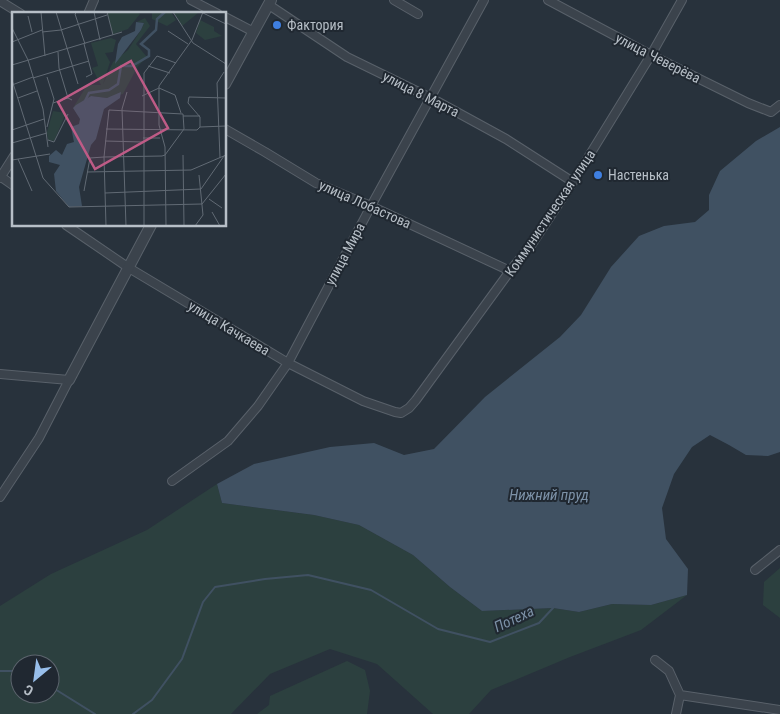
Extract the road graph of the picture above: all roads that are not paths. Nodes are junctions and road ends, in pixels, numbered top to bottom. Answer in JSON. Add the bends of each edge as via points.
{"nodes":[{"id":1,"x":94,"y":0,"type":"edge"},
{"id":2,"x":191,"y":0,"type":"edge"},
{"id":3,"x":394,"y":0,"type":"edge"},
{"id":4,"x":484,"y":0,"type":"edge"},
{"id":5,"x":548,"y":0,"type":"edge"},
{"id":6,"x":682,"y":0,"type":"edge"},
{"id":7,"x":0,"y":1,"type":"edge"},
{"id":8,"x":270,"y":2,"type":"edge"},
{"id":9,"x":17,"y":12,"type":"edge"},
{"id":10,"x":89,"y":12,"type":"edge"},
{"id":11,"x":214,"y":12,"type":"edge"},
{"id":12,"x":418,"y":14,"type":"dead end"},
{"id":13,"x":226,"y":18,"type":"edge"},
{"id":14,"x":254,"y":32,"type":"junction"},
{"id":15,"x":651,"y":55,"type":"junction"},
{"id":16,"x":226,"y":82,"type":"edge"},
{"id":17,"x":431,"y":98,"type":"junction"},
{"id":18,"x":780,"y":105,"type":"edge"},
{"id":19,"x":226,"y":130,"type":"edge"},
{"id":20,"x":12,"y":159,"type":"edge"},
{"id":21,"x":0,"y":177,"type":"edge"},
{"id":22,"x":573,"y":182,"type":"junction"},
{"id":23,"x":12,"y":185,"type":"edge"},
{"id":24,"x":371,"y":206,"type":"junction"},
{"id":25,"x":67,"y":226,"type":"edge"},
{"id":26,"x":150,"y":226,"type":"edge"},
{"id":27,"x":129,"y":268,"type":"junction"},
{"id":28,"x":510,"y":271,"type":"junction"},
{"id":29,"x":288,"y":363,"type":"junction"},
{"id":30,"x":0,"y":374,"type":"edge"},
{"id":31,"x":69,"y":380,"type":"junction"},
{"id":32,"x":401,"y":413,"type":"joint"},
{"id":33,"x":172,"y":481,"type":"dead end"},
{"id":34,"x":0,"y":497,"type":"edge"},
{"id":35,"x":780,"y":550,"type":"edge"},
{"id":36,"x":755,"y":570,"type":"dead end"},
{"id":37,"x":655,"y":660,"type":"dead end"},
{"id":38,"x":680,"y":695,"type":"junction"},
{"id":39,"x":780,"y":710,"type":"edge"},
{"id":40,"x":676,"y":714,"type":"edge"}],
"edges":[{"from":1,"to":10,"type":"street"},
{"from":2,"to":11,"type":"street"},
{"from":3,"to":12,"type":"street"},
{"from":4,"to":17,"type":"street","name":"улица Мира"},
{"from":5,"to":15,"type":"street","name":"улица Чеверёва"},
{"from":6,"to":15,"type":"street","name":"Коммунистическая улица"},
{"from":7,"to":9,"type":"street"},
{"from":8,"to":14,"type":"street"},
{"from":8,"to":17,"type":"street","name":"улица 8 Марта","via":[[347,57]]},
{"from":13,"to":14,"type":"street"},
{"from":14,"to":16,"type":"street"},
{"from":15,"to":18,"type":"street","name":"улица Чеверёва","via":[[771,112]]},
{"from":15,"to":22,"type":"street","name":"Коммунистическая улица"},
{"from":17,"to":22,"type":"street","name":"улица 8 Марта","via":[[506,139]]},
{"from":17,"to":24,"type":"street","name":"улица Мира"},
{"from":19,"to":24,"type":"street","name":"улица Лобастова","via":[[310,180]]},
{"from":20,"to":21,"type":"street"},
{"from":21,"to":23,"type":"street"},
{"from":22,"to":28,"type":"street","name":"Коммунистическая улица"},
{"from":24,"to":28,"type":"street","name":"улица Лобастова"},
{"from":24,"to":29,"type":"street","name":"улица Мира"},
{"from":25,"to":27,"type":"street","name":"улица Качкаева"},
{"from":26,"to":27,"type":"street"},
{"from":27,"to":29,"type":"street","name":"улица Качкаева"},
{"from":27,"to":31,"type":"street"},
{"from":28,"to":32,"type":"street","name":"Коммунистическая улица","via":[[416,400]]},
{"from":29,"to":32,"type":"street","name":"улица Качкаева","via":[[362,401]]},
{"from":29,"to":33,"type":"street","name":"улица Мира","via":[[228,441]]},
{"from":30,"to":31,"type":"street"},
{"from":31,"to":34,"type":"street","via":[[39,438]]},
{"from":35,"to":36,"type":"street"},
{"from":37,"to":38,"type":"street","via":[[669,671]]},
{"from":38,"to":39,"type":"street"},
{"from":38,"to":40,"type":"street"}]}
